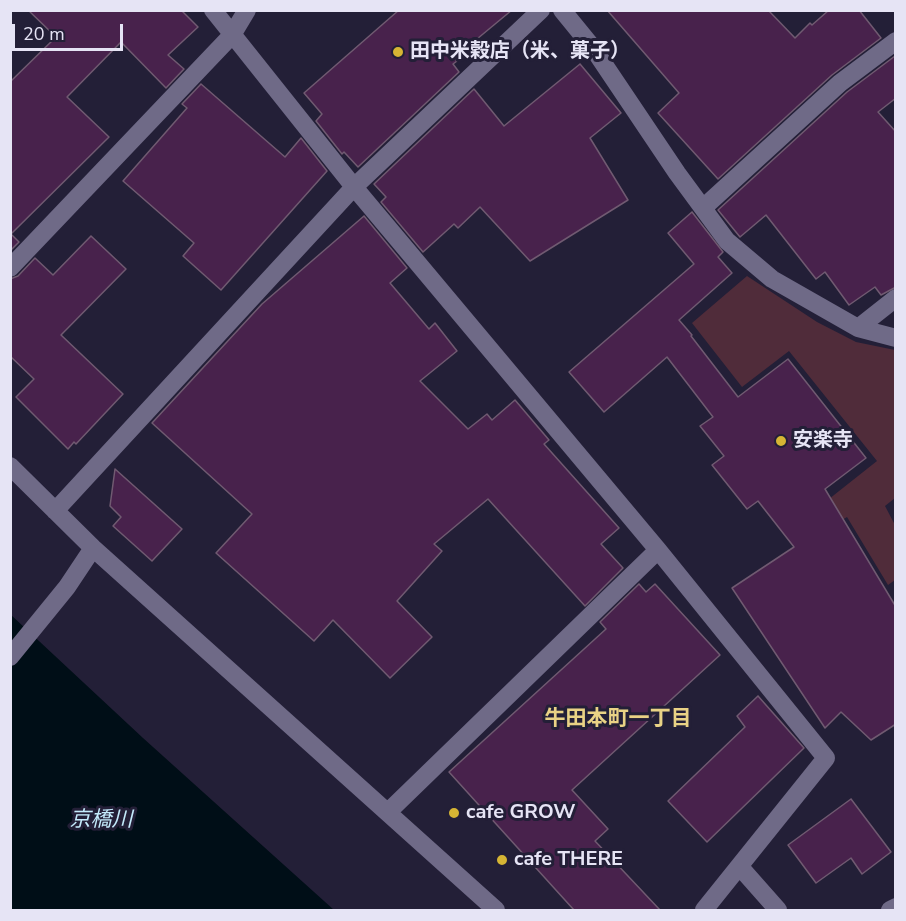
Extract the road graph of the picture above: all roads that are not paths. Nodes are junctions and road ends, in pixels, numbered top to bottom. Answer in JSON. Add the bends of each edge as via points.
{"nodes":[{"id":1,"x":213,"y":10,"type":"edge"},
{"id":2,"x":247,"y":10,"type":"edge"},
{"id":3,"x":541,"y":10,"type":"edge"},
{"id":4,"x":562,"y":10,"type":"edge"},
{"id":5,"x":232,"y":34,"type":"junction"},
{"id":6,"x":896,"y":41,"type":"edge"},
{"id":7,"x":354,"y":187,"type":"junction"},
{"id":8,"x":703,"y":208,"type":"junction"},
{"id":9,"x":10,"y":268,"type":"edge"},
{"id":10,"x":896,"y":298,"type":"edge"},
{"id":11,"x":858,"y":328,"type":"junction"},
{"id":12,"x":896,"y":338,"type":"edge"},
{"id":13,"x":10,"y":466,"type":"edge"},
{"id":14,"x":55,"y":511,"type":"junction"},
{"id":15,"x":93,"y":548,"type":"junction"},
{"id":16,"x":658,"y":550,"type":"junction"},
{"id":17,"x":10,"y":657,"type":"edge"},
{"id":18,"x":388,"y":812,"type":"junction"},
{"id":19,"x":740,"y":867,"type":"junction"},
{"id":20,"x":896,"y":907,"type":"edge"},
{"id":21,"x":496,"y":910,"type":"edge"},
{"id":22,"x":704,"y":910,"type":"edge"},
{"id":23,"x":778,"y":910,"type":"edge"},
{"id":24,"x":890,"y":910,"type":"edge"}],
"edges":[{"from":1,"to":5,"type":"street"},
{"from":2,"to":5,"type":"street"},
{"from":3,"to":7,"type":"street"},
{"from":4,"to":8,"type":"street","via":[[593,48]]},
{"from":5,"to":7,"type":"street"},
{"from":5,"to":9,"type":"street"},
{"from":6,"to":8,"type":"street","via":[[840,82]]},
{"from":7,"to":14,"type":"street"},
{"from":7,"to":16,"type":"street"},
{"from":8,"to":11,"type":"street","via":[[727,241],[772,279]]},
{"from":10,"to":11,"type":"street"},
{"from":11,"to":12,"type":"street"},
{"from":13,"to":14,"type":"street"},
{"from":14,"to":15,"type":"street"},
{"from":15,"to":17,"type":"street"},
{"from":15,"to":18,"type":"street"},
{"from":16,"to":18,"type":"street"},
{"from":16,"to":19,"type":"street","via":[[826,758]]},
{"from":18,"to":21,"type":"street"},
{"from":19,"to":22,"type":"street"},
{"from":19,"to":23,"type":"street"},
{"from":20,"to":24,"type":"street"}]}
